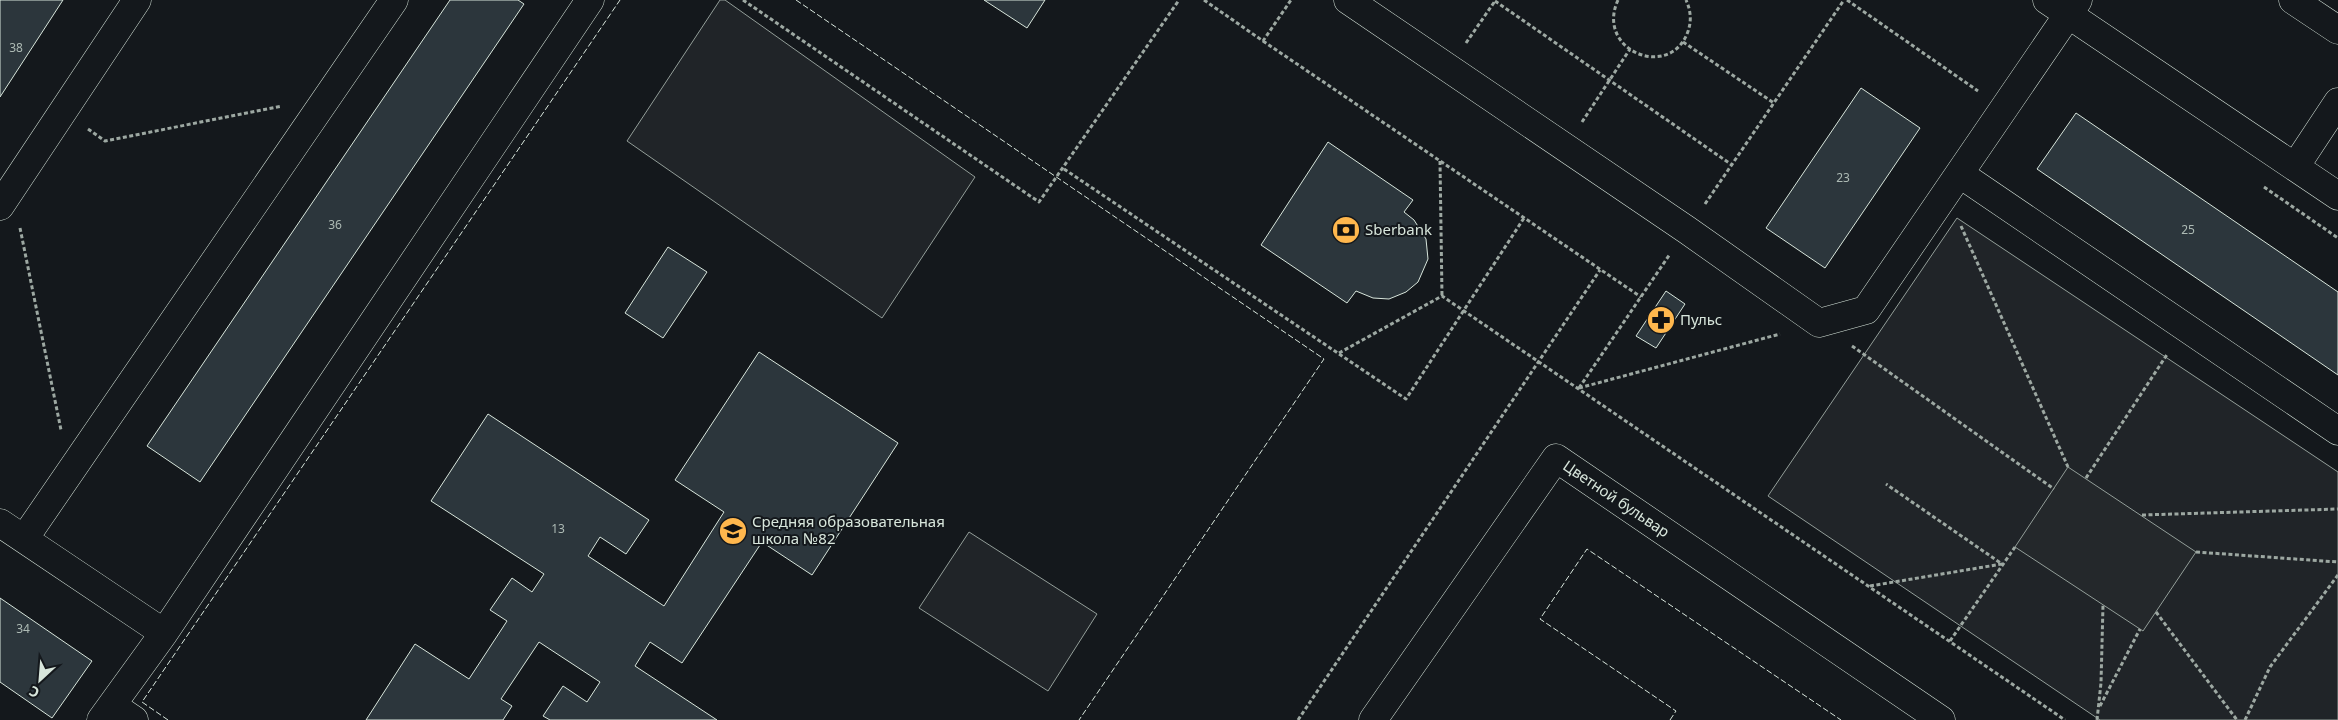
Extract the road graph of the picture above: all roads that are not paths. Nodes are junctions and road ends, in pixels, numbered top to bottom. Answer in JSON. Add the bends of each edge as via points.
{"nodes":[{"id":1,"x":137,"y":0,"type":"edge"},
{"id":2,"x":394,"y":0,"type":"edge"},
{"id":3,"x":590,"y":0,"type":"edge"},
{"id":4,"x":1348,"y":0,"type":"edge"},
{"id":5,"x":2293,"y":0,"type":"edge"},
{"id":6,"x":2065,"y":5,"type":"edge"},
{"id":7,"x":2338,"y":30,"type":"edge"},
{"id":8,"x":2338,"y":102,"type":"edge"},
{"id":9,"x":2295,"y":167,"type":"junction"},
{"id":10,"x":1954,"y":183,"type":"junction"},
{"id":11,"x":2338,"y":196,"type":"edge"},
{"id":12,"x":6,"y":197,"type":"edge"},
{"id":13,"x":2338,"y":431,"type":"edge"},
{"id":14,"x":0,"y":523,"type":"edge"},
{"id":15,"x":24,"y":539,"type":"junction"},
{"id":16,"x":164,"y":633,"type":"junction"},
{"id":17,"x":106,"y":712,"type":"edge"},
{"id":18,"x":134,"y":720,"type":"edge"},
{"id":19,"x":1373,"y":720,"type":"edge"},
{"id":20,"x":1941,"y":720,"type":"edge"}],
"edges":[{"from":1,"to":12,"type":"street"},
{"from":2,"to":15,"type":"street"},
{"from":3,"to":16,"type":"street"},
{"from":4,"to":10,"type":"street","via":[[1820,323],[1866,310]]},
{"from":5,"to":7,"type":"street"},
{"from":6,"to":9,"type":"street"},
{"from":6,"to":10,"type":"street","via":[[2004,109]]},
{"from":8,"to":9,"type":"street"},
{"from":9,"to":11,"type":"street"},
{"from":10,"to":13,"type":"street","via":[[2185,327]]},
{"from":14,"to":15,"type":"street"},
{"from":15,"to":16,"type":"street"},
{"from":16,"to":17,"type":"street"},
{"from":17,"to":18,"type":"street"},
{"from":19,"to":20,"type":"street","name":"Цветной бульвар","via":[[1556,458]]}]}
